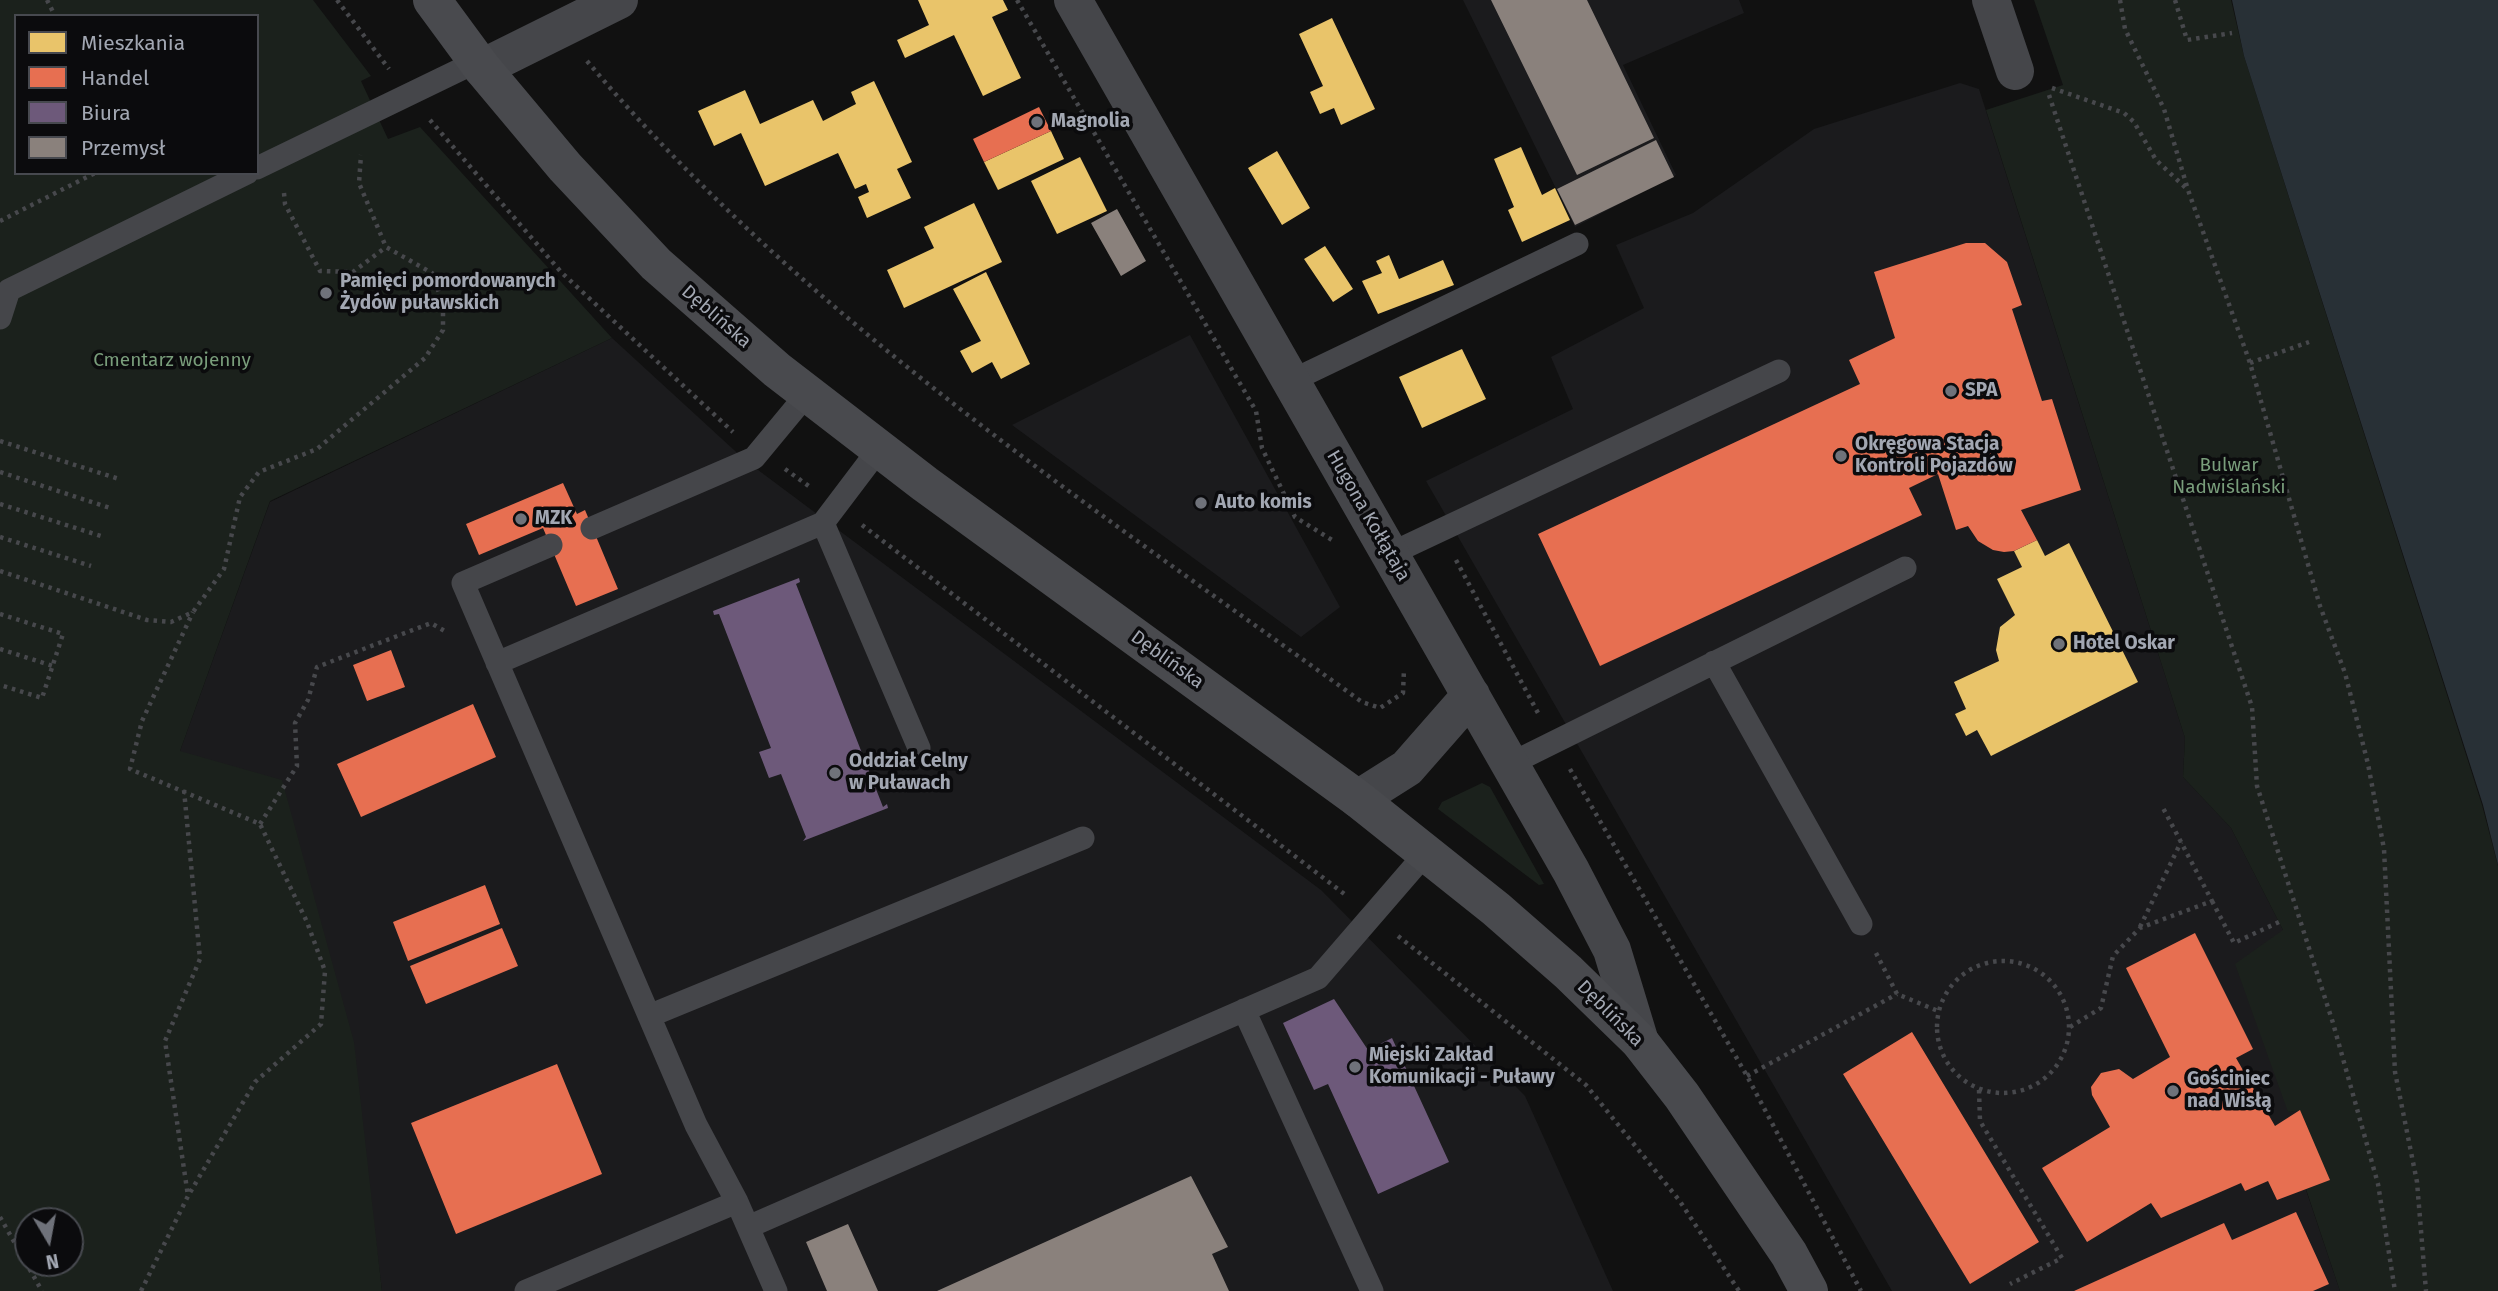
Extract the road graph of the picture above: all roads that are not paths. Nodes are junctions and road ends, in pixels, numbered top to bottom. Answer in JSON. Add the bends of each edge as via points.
{"nodes":[{"id":1,"x":432,"y":0,"type":"edge"},
{"id":2,"x":619,"y":0,"type":"edge"},
{"id":3,"x":1073,"y":0,"type":"edge"},
{"id":4,"x":1991,"y":0,"type":"edge"},
{"id":5,"x":480,"y":64,"type":"junction"},
{"id":6,"x":2030,"y":78,"type":"road end"},
{"id":7,"x":259,"y":167,"type":"edge"},
{"id":8,"x":243,"y":175,"type":"edge"},
{"id":9,"x":1577,"y":244,"type":"dead end"},
{"id":10,"x":0,"y":318,"type":"edge"},
{"id":11,"x":1779,"y":371,"type":"dead end"},
{"id":12,"x":1291,"y":381,"type":"junction"},
{"id":13,"x":807,"y":394,"type":"junction"},
{"id":14,"x":879,"y":449,"type":"junction"},
{"id":15,"x":829,"y":514,"type":"junction"},
{"id":16,"x":592,"y":528,"type":"dead end"},
{"id":17,"x":551,"y":545,"type":"dead end"},
{"id":18,"x":1390,"y":554,"type":"junction"},
{"id":19,"x":1905,"y":568,"type":"dead end"},
{"id":20,"x":1714,"y":662,"type":"junction"},
{"id":21,"x":497,"y":663,"type":"junction"},
{"id":22,"x":1471,"y":695,"type":"junction"},
{"id":23,"x":919,"y":748,"type":"dead end"},
{"id":24,"x":1510,"y":764,"type":"junction"},
{"id":25,"x":1358,"y":799,"type":"junction"},
{"id":26,"x":1083,"y":838,"type":"dead end"},
{"id":27,"x":1426,"y":853,"type":"junction"},
{"id":28,"x":1861,"y":924,"type":"road end"},
{"id":29,"x":1244,"y":1010,"type":"junction"},
{"id":30,"x":649,"y":1016,"type":"junction"},
{"id":31,"x":1640,"y":1042,"type":"junction"},
{"id":32,"x":737,"y":1202,"type":"junction"},
{"id":33,"x":748,"y":1227,"type":"junction"},
{"id":34,"x":526,"y":1291,"type":"edge"},
{"id":35,"x":776,"y":1291,"type":"edge"},
{"id":36,"x":1372,"y":1291,"type":"edge"},
{"id":37,"x":1810,"y":1291,"type":"edge"}],
"edges":[{"from":1,"to":5,"type":"main road","name":"Dęblińska"},
{"from":2,"to":5,"type":"street"},
{"from":3,"to":12,"type":"street","name":"Hugona Kołłątaja"},
{"from":4,"to":6,"type":"street"},
{"from":5,"to":7,"type":"lane"},
{"from":5,"to":13,"type":"main road","name":"Dęblińska","via":[[565,167],[656,264]]},
{"from":8,"to":10,"type":"lane","via":[[9,289]]},
{"from":9,"to":12,"type":"lane"},
{"from":11,"to":18,"type":"lane"},
{"from":12,"to":18,"type":"street","name":"Hugona Kołłątaja"},
{"from":13,"to":14,"type":"main road","name":"Dęblińska"},
{"from":13,"to":16,"type":"lane","via":[[754,458]]},
{"from":14,"to":15,"type":"lane"},
{"from":14,"to":25,"type":"main road","name":"Dęblińska"},
{"from":15,"to":21,"type":"lane"},
{"from":15,"to":23,"type":"lane"},
{"from":17,"to":21,"type":"lane","via":[[463,583]]},
{"from":18,"to":22,"type":"street","name":"Hugona Kołłątaja"},
{"from":19,"to":20,"type":"lane"},
{"from":20,"to":24,"type":"lane"},
{"from":20,"to":28,"type":"lane"},
{"from":21,"to":30,"type":"lane"},
{"from":22,"to":24,"type":"street","name":"Hugona Kołłątaja"},
{"from":22,"to":25,"type":"street","via":[[1407,768]]},
{"from":24,"to":31,"type":"street","name":"Hugona Kołłątaja","via":[[1612,950]]},
{"from":25,"to":27,"type":"main road","name":"Dęblińska"},
{"from":26,"to":30,"type":"lane"},
{"from":27,"to":29,"type":"lane","via":[[1318,978]]},
{"from":27,"to":31,"type":"main road","name":"Dęblińska","via":[[1568,972]]},
{"from":29,"to":33,"type":"lane"},
{"from":29,"to":36,"type":"lane"},
{"from":30,"to":32,"type":"lane","via":[[696,1125]]},
{"from":31,"to":37,"type":"main road","name":"Dęblińska","via":[[1690,1107]]},
{"from":32,"to":33,"type":"lane"},
{"from":32,"to":34,"type":"lane"},
{"from":33,"to":35,"type":"lane"}]}
